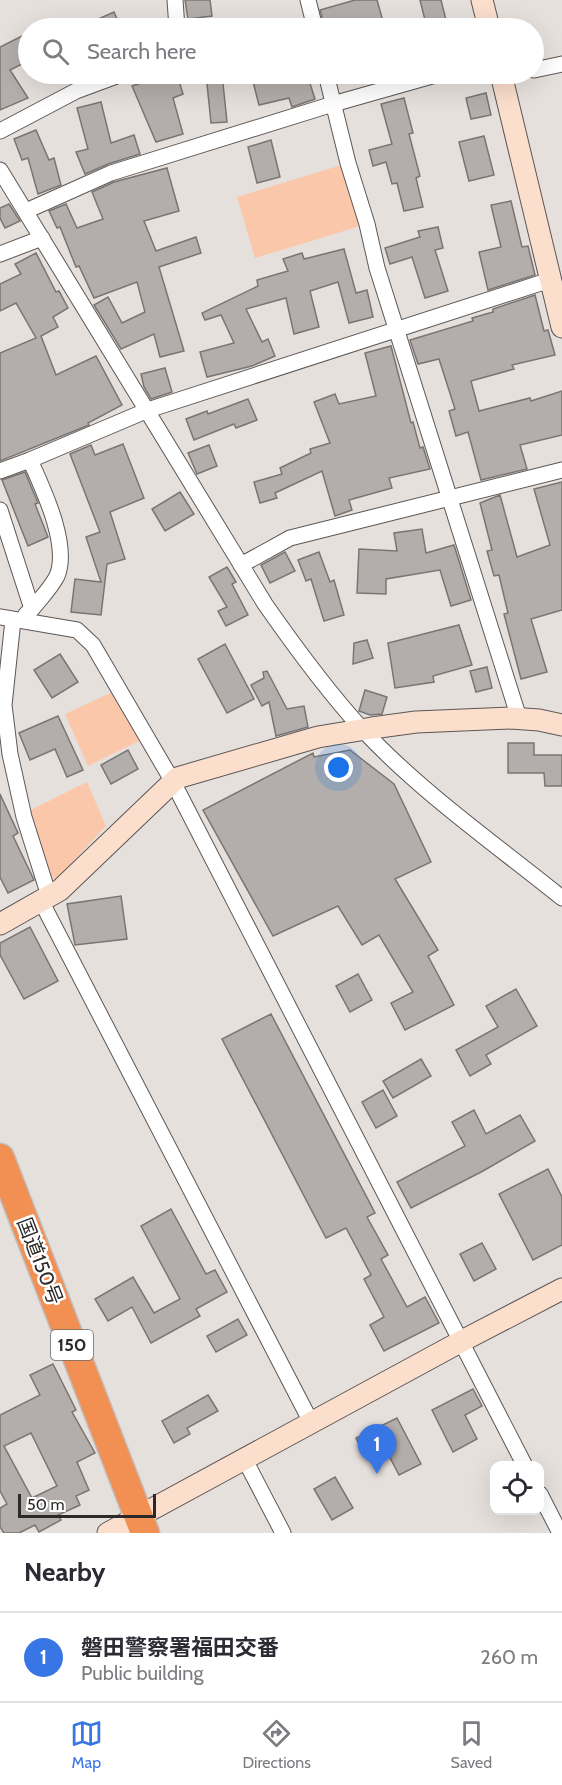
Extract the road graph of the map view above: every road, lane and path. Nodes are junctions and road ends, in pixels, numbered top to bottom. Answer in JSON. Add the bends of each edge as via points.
{"nodes":[{"id":1,"x":175,"y":0,"type":"edge"},
{"id":2,"x":308,"y":0,"type":"edge"},
{"id":3,"x":482,"y":0,"type":"edge"},
{"id":4,"x":176,"y":18,"type":"edge"},
{"id":5,"x":312,"y":18,"type":"edge"},
{"id":6,"x":486,"y":18,"type":"edge"},
{"id":7,"x":562,"y":64,"type":"edge"},
{"id":8,"x":544,"y":68,"type":"edge"},
{"id":9,"x":95,"y":84,"type":"edge"},
{"id":10,"x":328,"y":84,"type":"edge"},
{"id":11,"x":404,"y":84,"type":"edge"},
{"id":12,"x":508,"y":84,"type":"edge"},
{"id":13,"x":333,"y":104,"type":"junction"},
{"id":14,"x":0,"y":131,"type":"edge"},
{"id":15,"x":0,"y":170,"type":"edge"},
{"id":16,"x":26,"y":211,"type":"junction"},
{"id":17,"x":42,"y":238,"type":"junction"},
{"id":18,"x":0,"y":254,"type":"edge"},
{"id":19,"x":550,"y":280,"type":"junction"},
{"id":20,"x":562,"y":327,"type":"edge"},
{"id":21,"x":396,"y":330,"type":"junction"},
{"id":22,"x":148,"y":410,"type":"junction"},
{"id":23,"x":30,"y":460,"type":"junction"},
{"id":24,"x":0,"y":471,"type":"edge"},
{"id":25,"x":562,"y":471,"type":"edge"},
{"id":26,"x":449,"y":498,"type":"junction"},
{"id":27,"x":0,"y":510,"type":"edge"},
{"id":28,"x":241,"y":565,"type":"junction"},
{"id":29,"x":32,"y":609,"type":"junction"},
{"id":30,"x":11,"y":619,"type":"edge"},
{"id":31,"x":519,"y":718,"type":"junction"},
{"id":32,"x":562,"y":725,"type":"edge"},
{"id":33,"x":363,"y":729,"type":"junction"},
{"id":34,"x":173,"y":782,"type":"junction"},
{"id":35,"x":45,"y":898,"type":"junction"},
{"id":36,"x":562,"y":898,"type":"edge"},
{"id":37,"x":0,"y":924,"type":"edge"},
{"id":38,"x":0,"y":1158,"type":"edge"},
{"id":39,"x":562,"y":1289,"type":"edge"},
{"id":40,"x":460,"y":1342,"type":"junction"},
{"id":41,"x":312,"y":1424,"type":"junction"},
{"id":42,"x":245,"y":1460,"type":"junction"},
{"id":43,"x":522,"y":1461,"type":"edge"},
{"id":44,"x":544,"y":1502,"type":"edge"},
{"id":45,"x":142,"y":1525,"type":"edge"},
{"id":46,"x":108,"y":1533,"type":"edge"},
{"id":47,"x":283,"y":1533,"type":"edge"},
{"id":48,"x":560,"y":1533,"type":"edge"}],
"edges":[{"from":1,"to":4,"type":"street"},
{"from":2,"to":5,"type":"street"},
{"from":3,"to":6,"type":"street"},
{"from":7,"to":8,"type":"street"},
{"from":9,"to":14,"type":"street"},
{"from":10,"to":13,"type":"street"},
{"from":11,"to":13,"type":"street"},
{"from":12,"to":19,"type":"street"},
{"from":13,"to":16,"type":"street","via":[[111,173]]},
{"from":13,"to":21,"type":"street"},
{"from":15,"to":16,"type":"street"},
{"from":16,"to":17,"type":"street"},
{"from":17,"to":18,"type":"street"},
{"from":17,"to":22,"type":"street"},
{"from":19,"to":20,"type":"street"},
{"from":19,"to":21,"type":"street"},
{"from":21,"to":22,"type":"street"},
{"from":21,"to":26,"type":"street"},
{"from":22,"to":23,"type":"street"},
{"from":22,"to":28,"type":"street"},
{"from":23,"to":24,"type":"street"},
{"from":23,"to":29,"type":"street","via":[[54,516],[60,554],[57,575]]},
{"from":25,"to":26,"type":"street"},
{"from":26,"to":28,"type":"street","via":[[290,538]]},
{"from":26,"to":31,"type":"street"},
{"from":27,"to":29,"type":"street"},
{"from":28,"to":33,"type":"street","via":[[292,643]]},
{"from":29,"to":30,"type":"street"},
{"from":30,"to":34,"type":"street","via":[[77,630],[93,645]]},
{"from":30,"to":35,"type":"street","via":[[4,705],[10,754]]},
{"from":31,"to":32,"type":"street"},
{"from":31,"to":33,"type":"street","via":[[416,722]]},
{"from":33,"to":34,"type":"street","via":[[318,737]]},
{"from":33,"to":36,"type":"street","via":[[446,805]]},
{"from":34,"to":35,"type":"street","via":[[60,890]]},
{"from":34,"to":40,"type":"street"},
{"from":35,"to":37,"type":"street"},
{"from":35,"to":41,"type":"street"},
{"from":38,"to":45,"type":"highway","name":"国道150号","number":"150"},
{"from":39,"to":40,"type":"street"},
{"from":40,"to":41,"type":"street"},
{"from":40,"to":43,"type":"street"},
{"from":41,"to":42,"type":"street"},
{"from":42,"to":45,"type":"street"},
{"from":42,"to":47,"type":"street"},
{"from":44,"to":48,"type":"street"},
{"from":45,"to":46,"type":"street"}]}
